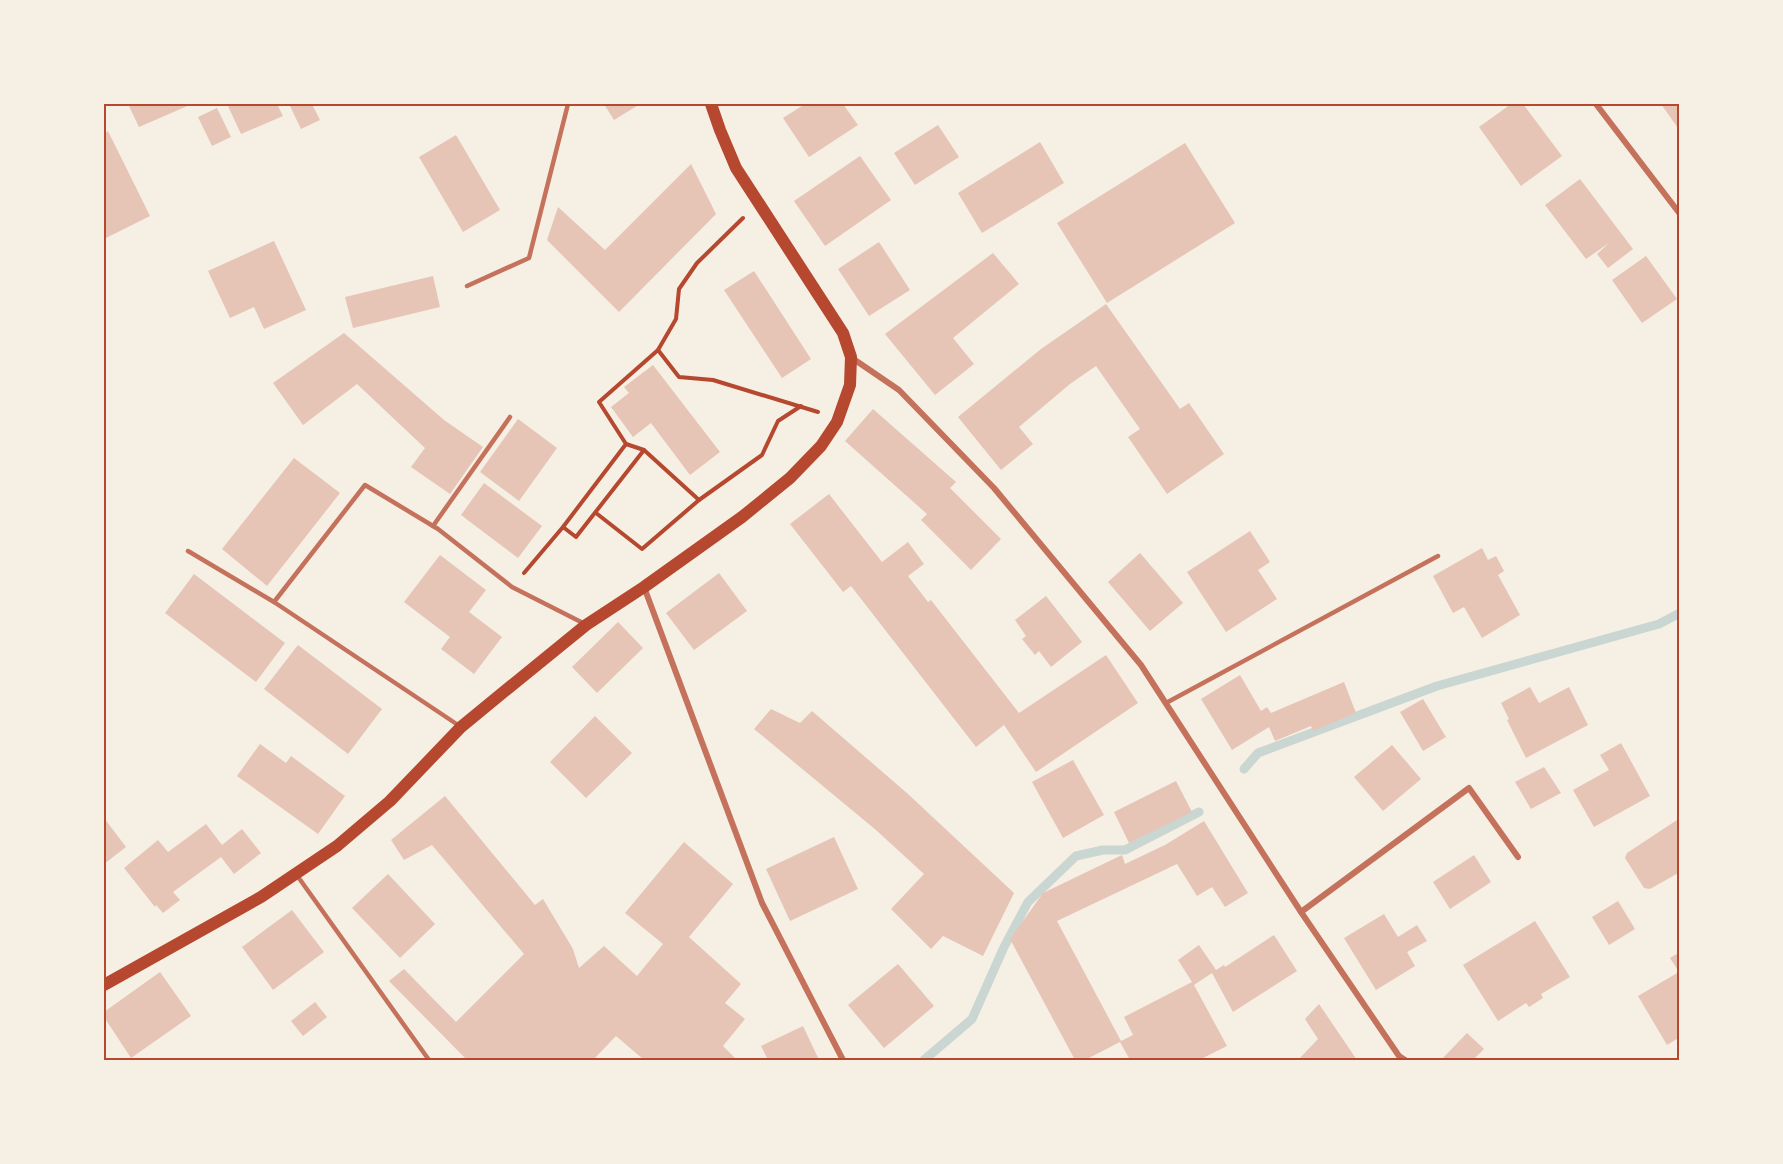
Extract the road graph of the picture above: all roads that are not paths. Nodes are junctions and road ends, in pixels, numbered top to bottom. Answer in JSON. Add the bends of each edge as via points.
{"nodes":[{"id":1,"x":568,"y":104,"type":"edge"},
{"id":2,"x":711,"y":104,"type":"edge"},
{"id":3,"x":1596,"y":104,"type":"edge"},
{"id":4,"x":1680,"y":214,"type":"edge"},
{"id":5,"x":467,"y":286,"type":"dead end"},
{"id":6,"x":851,"y":357,"type":"junction"},
{"id":7,"x":510,"y":417,"type":"dead end"},
{"id":8,"x":433,"y":526,"type":"junction"},
{"id":9,"x":188,"y":551,"type":"dead end"},
{"id":10,"x":1438,"y":555,"type":"dead end"},
{"id":11,"x":644,"y":587,"type":"junction"},
{"id":12,"x":274,"y":602,"type":"junction"},
{"id":13,"x":586,"y":625,"type":"junction"},
{"id":14,"x":1166,"y":703,"type":"junction"},
{"id":15,"x":461,"y":727,"type":"junction"},
{"id":16,"x":1518,"y":857,"type":"dead end"},
{"id":17,"x":296,"y":874,"type":"junction"},
{"id":18,"x":1301,"y":912,"type":"junction"},
{"id":19,"x":104,"y":985,"type":"edge"},
{"id":20,"x":1400,"y":1059,"type":"edge"},
{"id":21,"x":429,"y":1060,"type":"edge"},
{"id":22,"x":843,"y":1060,"type":"edge"}],
"edges":[{"from":1,"to":5,"type":"lane","via":[[529,258]]},
{"from":2,"to":6,"type":"main road","via":[[736,168],[828,307]]},
{"from":3,"to":4,"type":"street"},
{"from":6,"to":11,"type":"main road","via":[[850,386],[837,422],[821,446],[790,478],[742,517]]},
{"from":6,"to":14,"type":"street","via":[[899,390],[994,488],[1141,665]]},
{"from":7,"to":8,"type":"lane"},
{"from":8,"to":12,"type":"lane","via":[[365,485]]},
{"from":8,"to":13,"type":"lane","via":[[512,587]]},
{"from":9,"to":12,"type":"lane"},
{"from":10,"to":14,"type":"lane"},
{"from":11,"to":13,"type":"main road"},
{"from":11,"to":22,"type":"street","via":[[762,903]]},
{"from":12,"to":15,"type":"lane"},
{"from":13,"to":15,"type":"main road"},
{"from":14,"to":18,"type":"street"},
{"from":15,"to":17,"type":"main road","via":[[390,801],[337,846]]},
{"from":16,"to":18,"type":"street","via":[[1469,788]]},
{"from":17,"to":19,"type":"main road"},
{"from":17,"to":21,"type":"lane"},
{"from":18,"to":20,"type":"street"}]}
